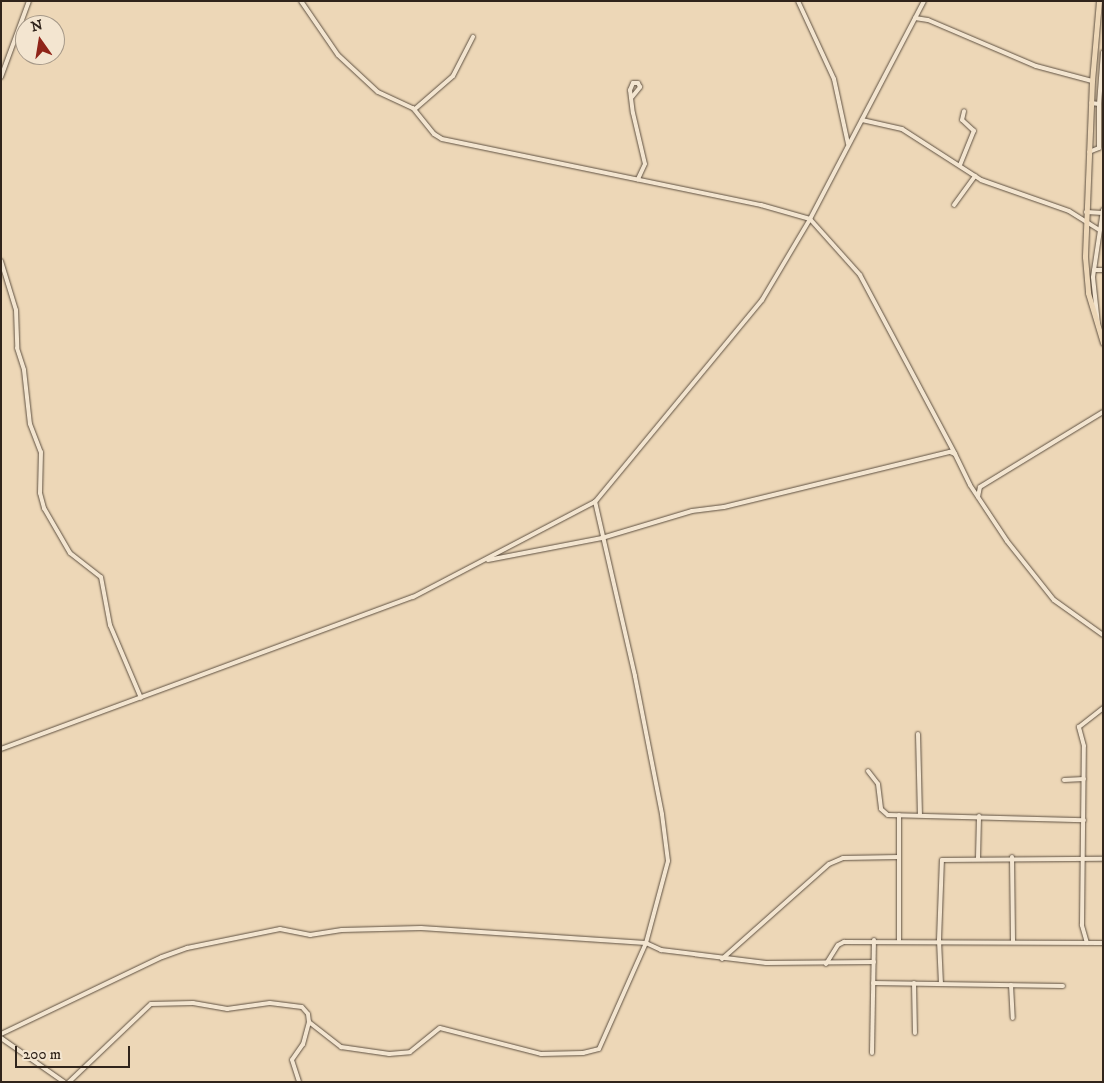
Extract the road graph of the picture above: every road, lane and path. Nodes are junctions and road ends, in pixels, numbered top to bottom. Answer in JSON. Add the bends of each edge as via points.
{"nodes":[{"id":1,"x":30,"y":1,"type":"edge"},
{"id":2,"x":301,"y":1,"type":"edge"},
{"id":3,"x":798,"y":1,"type":"edge"},
{"id":4,"x":924,"y":1,"type":"edge"},
{"id":5,"x":1099,"y":1,"type":"edge"},
{"id":6,"x":915,"y":18,"type":"junction"},
{"id":7,"x":473,"y":37,"type":"dead end"},
{"id":8,"x":1103,"y":52,"type":"edge"},
{"id":9,"x":1102,"y":64,"type":"edge"},
{"id":10,"x":1,"y":77,"type":"edge"},
{"id":11,"x":1092,"y":81,"type":"junction"},
{"id":12,"x":632,"y":97,"type":"dead end"},
{"id":13,"x":1091,"y":103,"type":"junction"},
{"id":14,"x":1099,"y":104,"type":"junction"},
{"id":15,"x":415,"y":109,"type":"junction"},
{"id":16,"x":964,"y":111,"type":"dead end"},
{"id":17,"x":862,"y":120,"type":"junction"},
{"id":18,"x":848,"y":144,"type":"junction"},
{"id":19,"x":1089,"y":152,"type":"junction"},
{"id":20,"x":960,"y":166,"type":"junction"},
{"id":21,"x":975,"y":176,"type":"junction"},
{"id":22,"x":638,"y":179,"type":"junction"},
{"id":23,"x":954,"y":205,"type":"dead end"},
{"id":24,"x":1086,"y":212,"type":"junction"},
{"id":25,"x":1103,"y":212,"type":"edge"},
{"id":26,"x":810,"y":219,"type":"junction"},
{"id":27,"x":1086,"y":221,"type":"junction"},
{"id":28,"x":1100,"y":230,"type":"junction"},
{"id":29,"x":1085,"y":242,"type":"junction"},
{"id":30,"x":1098,"y":242,"type":"junction"},
{"id":31,"x":1,"y":261,"type":"edge"},
{"id":32,"x":1094,"y":270,"type":"junction"},
{"id":33,"x":1103,"y":270,"type":"edge"},
{"id":34,"x":1100,"y":306,"type":"edge"},
{"id":35,"x":1098,"y":329,"type":"junction"},
{"id":36,"x":1103,"y":343,"type":"edge"},
{"id":37,"x":1103,"y":412,"type":"edge"},
{"id":38,"x":955,"y":454,"type":"junction"},
{"id":39,"x":970,"y":485,"type":"junction"},
{"id":40,"x":980,"y":487,"type":"junction"},
{"id":41,"x":978,"y":497,"type":"junction"},
{"id":42,"x":595,"y":502,"type":"junction"},
{"id":43,"x":602,"y":538,"type":"junction"},
{"id":44,"x":483,"y":561,"type":"junction"},
{"id":45,"x":1103,"y":635,"type":"edge"},
{"id":46,"x":141,"y":698,"type":"junction"},
{"id":47,"x":1103,"y":708,"type":"edge"},
{"id":48,"x":918,"y":734,"type":"dead end"},
{"id":49,"x":1,"y":749,"type":"edge"},
{"id":50,"x":868,"y":770,"type":"dead end"},
{"id":51,"x":1084,"y":779,"type":"junction"},
{"id":52,"x":1064,"y":780,"type":"dead end"},
{"id":53,"x":899,"y":815,"type":"junction"},
{"id":54,"x":920,"y":815,"type":"junction"},
{"id":55,"x":979,"y":816,"type":"junction"},
{"id":56,"x":1084,"y":820,"type":"junction"},
{"id":57,"x":899,"y":857,"type":"junction"},
{"id":58,"x":1012,"y":857,"type":"junction"},
{"id":59,"x":978,"y":858,"type":"junction"},
{"id":60,"x":1085,"y":859,"type":"junction"},
{"id":61,"x":1103,"y":859,"type":"edge"},
{"id":62,"x":874,"y":940,"type":"junction"},
{"id":63,"x":899,"y":940,"type":"junction"},
{"id":64,"x":939,"y":940,"type":"junction"},
{"id":65,"x":1013,"y":941,"type":"junction"},
{"id":66,"x":646,"y":943,"type":"junction"},
{"id":67,"x":1087,"y":943,"type":"junction"},
{"id":68,"x":1103,"y":943,"type":"edge"},
{"id":69,"x":722,"y":959,"type":"junction"},
{"id":70,"x":874,"y":962,"type":"junction"},
{"id":71,"x":826,"y":964,"type":"junction"},
{"id":72,"x":873,"y":983,"type":"junction"},
{"id":73,"x":914,"y":983,"type":"junction"},
{"id":74,"x":941,"y":984,"type":"junction"},
{"id":75,"x":1011,"y":985,"type":"junction"},
{"id":76,"x":1063,"y":986,"type":"dead end"},
{"id":77,"x":1013,"y":1018,"type":"dead end"},
{"id":78,"x":309,"y":1022,"type":"junction"},
{"id":79,"x":915,"y":1032,"type":"dead end"},
{"id":80,"x":1,"y":1036,"type":"edge"},
{"id":81,"x":872,"y":1053,"type":"dead end"},
{"id":82,"x":64,"y":1082,"type":"edge"},
{"id":83,"x":69,"y":1082,"type":"edge"},
{"id":84,"x":299,"y":1082,"type":"edge"}],
"edges":[{"from":1,"to":10,"type":"street"},
{"from":2,"to":15,"type":"street","via":[[338,55],[376,91]]},
{"from":3,"to":18,"type":"street","via":[[836,82]]},
{"from":4,"to":6,"type":"street"},
{"from":5,"to":11,"type":"main road"},
{"from":6,"to":11,"type":"street","via":[[935,22],[1036,66]]},
{"from":6,"to":17,"type":"street"},
{"from":7,"to":15,"type":"street","via":[[455,74]]},
{"from":8,"to":9,"type":"street"},
{"from":9,"to":14,"type":"street"},
{"from":11,"to":13,"type":"main road"},
{"from":12,"to":22,"type":"street","via":[[645,164]]},
{"from":13,"to":14,"type":"street"},
{"from":13,"to":19,"type":"main road"},
{"from":14,"to":19,"type":"street","via":[[1099,148]]},
{"from":15,"to":22,"type":"street","via":[[434,134],[442,139]]},
{"from":16,"to":20,"type":"street","via":[[962,120],[974,131]]},
{"from":17,"to":18,"type":"street"},
{"from":17,"to":20,"type":"street","via":[[902,129]]},
{"from":18,"to":26,"type":"street"},
{"from":19,"to":24,"type":"main road"},
{"from":20,"to":21,"type":"street"},
{"from":21,"to":23,"type":"street"},
{"from":21,"to":27,"type":"street","via":[[1023,197],[1069,211]]},
{"from":22,"to":26,"type":"street","via":[[761,205]]},
{"from":24,"to":25,"type":"street"},
{"from":24,"to":27,"type":"main road"},
{"from":25,"to":28,"type":"street"},
{"from":26,"to":38,"type":"street","via":[[860,275]]},
{"from":26,"to":42,"type":"street","via":[[752,314]]},
{"from":27,"to":28,"type":"street"},
{"from":27,"to":29,"type":"main road"},
{"from":28,"to":30,"type":"street"},
{"from":29,"to":30,"type":"street"},
{"from":29,"to":35,"type":"main road","via":[[1087,283]]},
{"from":30,"to":32,"type":"street"},
{"from":31,"to":46,"type":"street","via":[[16,310],[17,348],[24,370],[30,424],[41,452],[40,493],[44,508],[70,553],[101,577],[110,625]]},
{"from":32,"to":33,"type":"street"},
{"from":32,"to":34,"type":"street"},
{"from":34,"to":35,"type":"street"},
{"from":35,"to":36,"type":"main road"},
{"from":37,"to":40,"type":"street"},
{"from":38,"to":39,"type":"street"},
{"from":38,"to":43,"type":"street","via":[[939,452],[733,505],[692,511]]},
{"from":39,"to":40,"type":"street"},
{"from":39,"to":41,"type":"street"},
{"from":40,"to":41,"type":"street"},
{"from":41,"to":45,"type":"street","via":[[1007,541],[1057,604]]},
{"from":42,"to":43,"type":"street"},
{"from":42,"to":44,"type":"street"},
{"from":43,"to":44,"type":"street"},
{"from":43,"to":66,"type":"street","via":[[638,693],[667,849],[664,884]]},
{"from":44,"to":46,"type":"street","via":[[413,597]]},
{"from":46,"to":49,"type":"street"},
{"from":47,"to":51,"type":"street","via":[[1079,727],[1084,746]]},
{"from":48,"to":54,"type":"street"},
{"from":50,"to":53,"type":"street","via":[[878,784],[884,813]]},
{"from":51,"to":52,"type":"street"},
{"from":51,"to":56,"type":"street"},
{"from":53,"to":54,"type":"street"},
{"from":53,"to":57,"type":"street"},
{"from":54,"to":55,"type":"street"},
{"from":55,"to":56,"type":"street"},
{"from":55,"to":59,"type":"street"},
{"from":56,"to":60,"type":"street"},
{"from":57,"to":63,"type":"street"},
{"from":57,"to":69,"type":"street","via":[[843,858],[829,864]]},
{"from":58,"to":59,"type":"street"},
{"from":58,"to":60,"type":"street"},
{"from":58,"to":65,"type":"street"},
{"from":59,"to":64,"type":"street","via":[[946,858],[940,863]]},
{"from":60,"to":61,"type":"street"},
{"from":60,"to":67,"type":"street","via":[[1082,925]]},
{"from":62,"to":63,"type":"street"},
{"from":62,"to":70,"type":"street"},
{"from":62,"to":71,"type":"street","via":[[844,942],[838,945]]},
{"from":63,"to":64,"type":"street"},
{"from":64,"to":65,"type":"street"},
{"from":64,"to":74,"type":"street"},
{"from":65,"to":67,"type":"street"},
{"from":66,"to":69,"type":"street","via":[[661,950]]},
{"from":66,"to":78,"type":"street","via":[[599,1049],[594,1052],[541,1054],[440,1028],[410,1052],[389,1054],[341,1047]]},
{"from":66,"to":80,"type":"street","via":[[421,928],[342,930],[310,935],[280,929],[204,944],[162,957]]},
{"from":67,"to":68,"type":"street"},
{"from":69,"to":71,"type":"street"},
{"from":70,"to":71,"type":"street"},
{"from":70,"to":72,"type":"street"},
{"from":72,"to":73,"type":"street"},
{"from":72,"to":81,"type":"street"},
{"from":73,"to":74,"type":"street"},
{"from":73,"to":79,"type":"street"},
{"from":74,"to":75,"type":"street"},
{"from":75,"to":76,"type":"street"},
{"from":75,"to":77,"type":"street"},
{"from":78,"to":83,"type":"street","via":[[304,1008],[279,1004],[227,1009],[193,1003],[151,1004]]},
{"from":78,"to":84,"type":"street","via":[[302,1047],[292,1060]]},
{"from":80,"to":82,"type":"street"}]}
